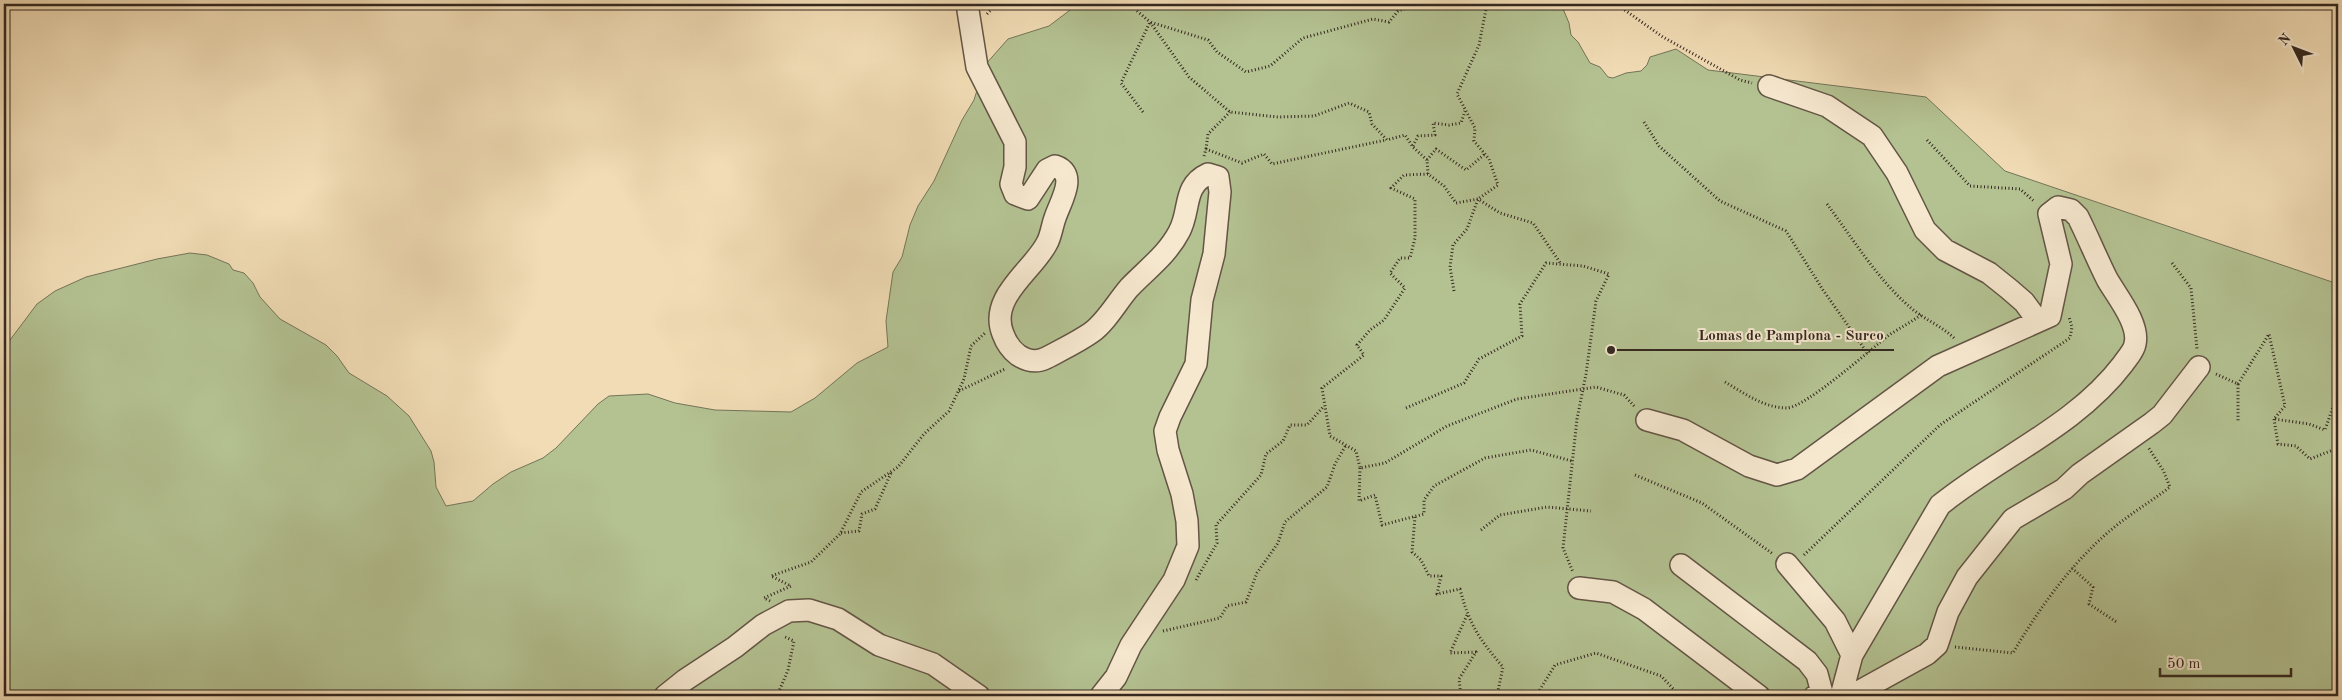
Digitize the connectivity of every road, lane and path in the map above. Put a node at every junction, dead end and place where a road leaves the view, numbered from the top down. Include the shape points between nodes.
1 (968, 4) edge
2 (1129, 4) edge
3 (1418, 4) edge
4 (1486, 4) edge
5 (1616, 4) edge
6 (1150, 22) junction
7 (1769, 86) joint
8 (1465, 111) junction
9 (1143, 112) dead end
10 (1230, 112) junction
11 (1644, 122) dead end
12 (1386, 140) junction
13 (1928, 140) dead end
14 (1413, 147) junction
15 (1206, 149) junction
16 (1485, 154) junction
17 (1427, 160) junction
18 (1428, 174) junction
19 (1199, 178) junction
20 (1478, 199) junction
21 (1827, 204) dead end
22 (2049, 214) junction
23 (2172, 263) dead end
24 (1561, 264) junction
25 (2056, 282) junction
26 (1454, 291) dead end
27 (1921, 315) junction
28 (1000, 320) junction
29 (2038, 320) junction
30 (1967, 352) junction
31 (1868, 354) junction
32 (1026, 360) junction
33 (2199, 367) junction
34 (1725, 382) dead end
35 (2238, 384) junction
36 (1583, 389) junction
37 (958, 391) junction
38 (2338, 404) edge
39 (1325, 405) junction
40 (1406, 408) dead end
41 (2274, 419) junction
42 (1647, 420) joint
43 (2238, 421) dead end
44 (2138, 433) junction
45 (1346, 445) junction
46 (2338, 448) edge
47 (1572, 461) junction
48 (1360, 468) junction
49 (891, 472) junction
50 (1635, 475) dead end
51 (1567, 509) junction
52 (1591, 511) dead end
53 (1415, 517) junction
54 (1481, 530) dead end
55 (840, 534) junction
56 (1787, 564) junction
57 (1681, 565) dead end
58 (2072, 568) junction
59 (1194, 584) dead end
60 (1579, 588) joint
61 (789, 611) junction
62 (1467, 615) junction
63 (2118, 624) dead end
64 (763, 625) junction
65 (1136, 638) junction
66 (1937, 644) junction
67 (1852, 655) junction
68 (1827, 695) edge
69 (665, 696) edge
70 (776, 696) edge
71 (979, 696) edge
72 (1101, 696) edge
73 (1461, 696) edge
74 (1493, 696) edge
75 (1536, 696) edge
76 (1680, 696) edge
77 (1759, 696) edge
78 (1851, 696) edge

1 - 28 street via 977,67 1015,142 1012,184 1015,194 1028,199 1047,170 1055,166 1061,168 1067,177 1067,188 1047,243 1013,286 1000,310
2 - 6 path
3 - 6 path via 1398,11 1389,22 1372,19 1303,38 1270,66 1246,72 1216,52 1208,40
4 - 8 path via 1479,45 1457,94
5 - 7 path via 1663,37 1740,80
6 - 9 path via 1121,83
6 - 10 path via 1189,77
7 - 29 street via 1827,106 1872,136 1897,173 1925,230 1945,250 1989,273 2024,302
8 - 14 path via 1461,124 1434,123 1435,135 1418,136
8 - 16 path via 1475,128 1474,141
10 - 12 path via 1278,117 1314,116 1349,103 1369,112 1372,124
10 - 15 path via 1208,134
11 - 31 path via 1659,146 1720,201 1786,231
12 - 14 path via 1405,135
12 - 15 path via 1272,164 1264,154 1242,163
13 - 22 path via 1970,186 2020,189
14 - 17 path
15 - 19 path
16 - 17 path via 1466,170 1436,150
16 - 20 path via 1498,185
17 - 18 path
18 - 20 path via 1444,186 1456,203
18 - 39 path via 1404,175 1391,188 1415,198 1415,238 1410,258 1400,258 1390,273 1405,288 1384,320 1357,345 1364,355 1322,388
19 - 32 street via 1190,193 1180,231 1094,331 1038,361
19 - 65 street via 1208,174 1218,178 1220,192 1214,254 1202,300 1196,364 1165,431 1182,494 1188,546 1174,580
20 - 24 path via 1500,213 1533,223
20 - 26 path via 1467,229 1453,245 1450,267
21 - 27 path via 1877,272
22 - 25 street via 2061,264
22 - 67 street via 2058,207 2071,210 2078,217 2108,280 2125,306 2136,344 2120,367 2090,398 2012,457 1940,505
23 - 33 path via 2191,288
24 - 36 path via 1583,266 1609,274 1596,301
24 - 40 path via 1546,264 1520,304 1522,336 1478,359 1464,383
25 - 29 street via 2050,316
25 - 56 path via 2072,327 2070,338 1940,425 1799,560
27 - 30 path via 1944,329
27 - 31 path
28 - 32 street via 1007,345
28 - 37 path via 971,346
29 - 30 street
30 - 42 street via 1938,366 1797,469 1777,475 1749,466 1683,430
31 - 34 path via 1790,408 1764,404
32 - 37 path
33 - 35 path
33 - 44 street via 2162,414
35 - 41 path via 2269,334 2285,406
35 - 43 path
36 - 42 path via 1596,387 1624,395
36 - 47 path
36 - 48 path via 1517,399 1446,426 1385,463
37 - 49 path via 949,411
38 - 41 path via 2334,404 2325,430
39 - 45 path via 1330,436
39 - 59 path via 1307,425 1290,425 1282,441 1266,454 1261,475 1216,525 1217,542
41 - 46 path via 2278,444 2296,446 2310,459
44 - 58 path via 2163,470 2170,487 2106,534
44 - 66 street via 2064,489 2013,519 1967,576 1948,612
45 - 48 path via 1356,451
45 - 65 path via 1327,487 1285,522 1278,543 1257,573 1246,602 1227,606 1220,618
47 - 51 path
47 - 53 path via 1531,450 1485,458 1434,486 1424,500 1424,514
48 - 53 path via 1359,501 1374,495 1382,525
49 - 55 path via 861,492
49 - 55 path via 875,509 862,514 859,531
50 - 56 path via 1702,503
51 - 52 path
51 - 54 path via 1547,507 1500,515
51 - 60 path via 1563,548
53 - 62 path via 1412,552 1421,560 1429,576 1441,576 1438,594 1460,589
55 - 61 path via 812,562 771,576 791,586 764,598
56 - 67 street via 1835,621
57 - 68 street via 1807,661
58 - 63 path via 2092,587 2090,604
58 - 66 path via 2013,653
60 - 77 street via 1613,592 1644,609
61 - 64 street
61 - 71 street via 809,610 838,620 879,644 933,664
62 - 73 path via 1450,654 1476,652 1459,679
62 - 74 path via 1480,640 1503,667 1498,691
64 - 69 street
64 - 70 path via 794,641 788,670
65 - 72 street via 1116,677
66 - 78 street via 1927,654
67 - 68 street
75 - 76 path via 1555,665 1596,653 1661,676

